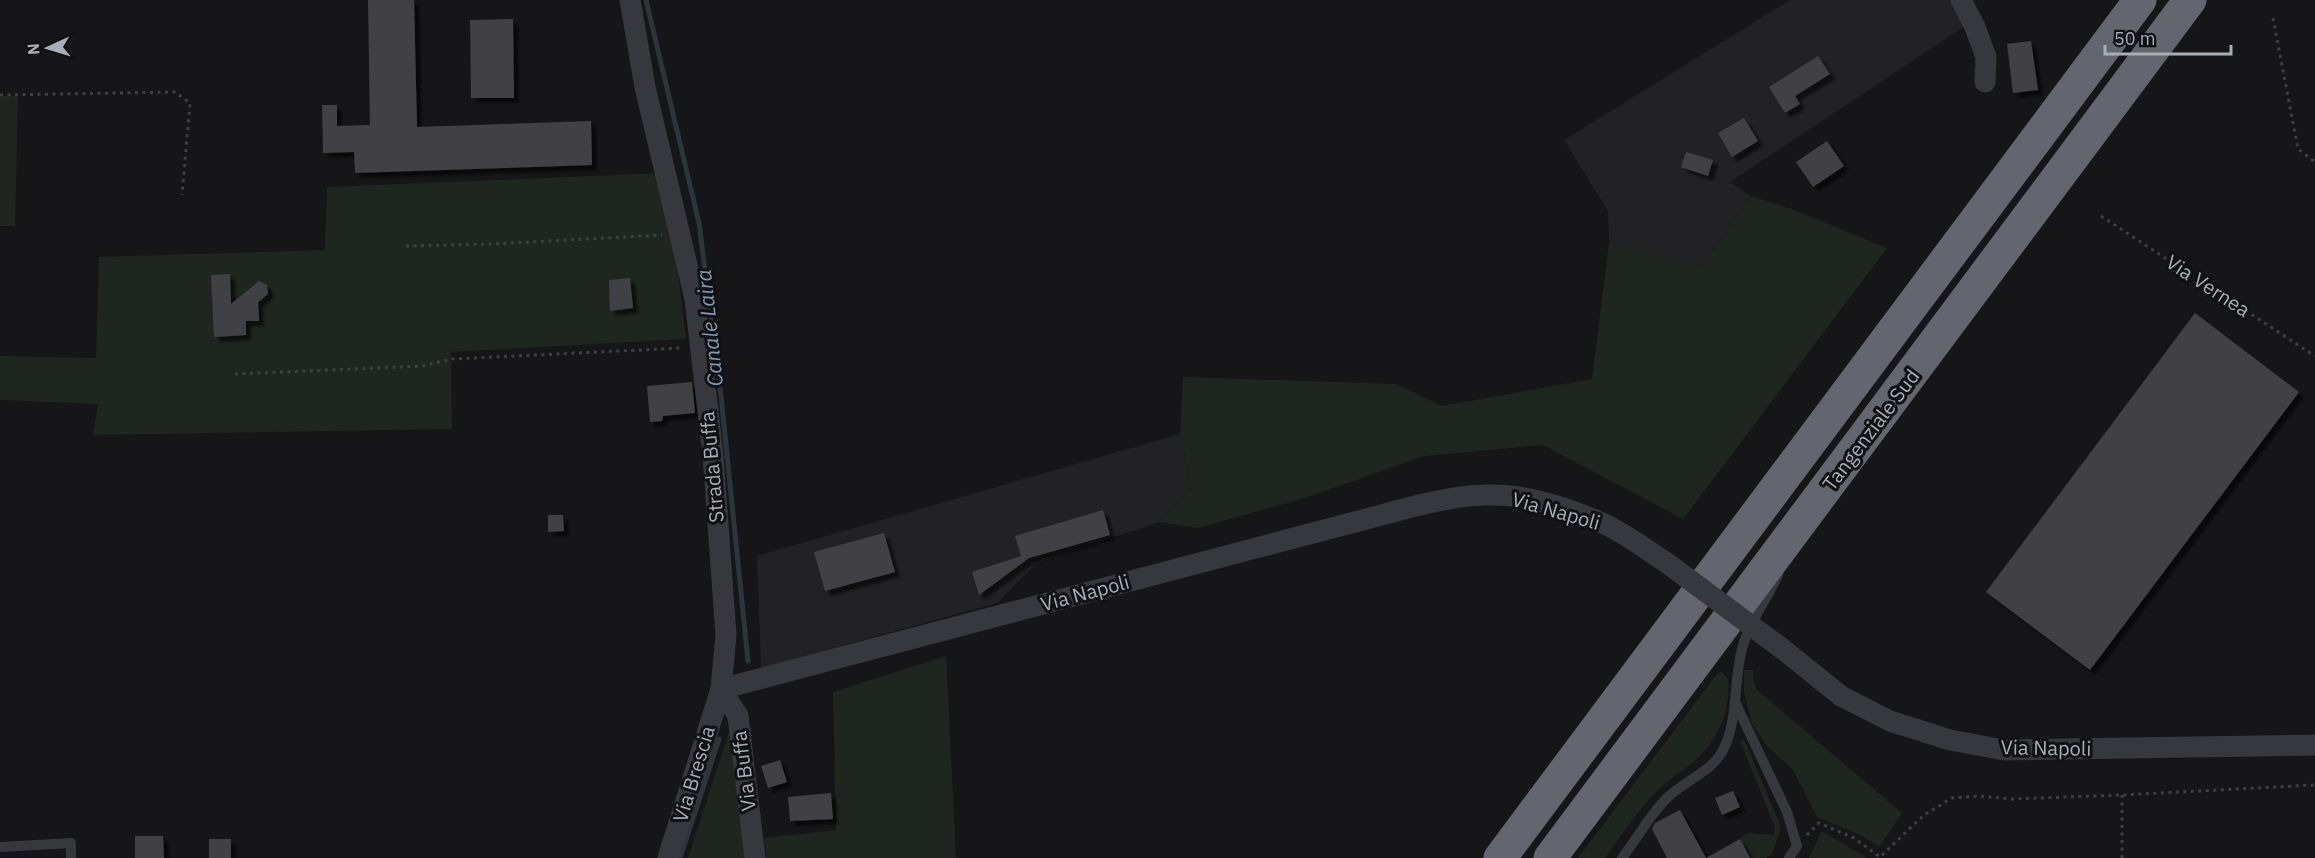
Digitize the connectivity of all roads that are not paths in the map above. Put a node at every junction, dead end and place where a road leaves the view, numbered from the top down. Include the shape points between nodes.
1 (630, 0) edge
2 (1961, 0) edge
3 (2140, 0) edge
4 (2190, 0) edge
5 (1985, 82) dead end
6 (1799, 525) junction
7 (720, 689) junction
8 (1734, 701) junction
9 (2315, 745) edge
10 (1797, 846) junction
11 (0, 848) edge
12 (71, 858) edge
13 (668, 858) edge
14 (755, 858) edge
15 (1500, 858) edge
16 (1550, 858) edge
17 (1622, 858) edge
18 (1789, 858) edge
19 (1798, 858) edge

1 - 7 street, Strada Buffa via 645,87 695,299 726,635
2 - 5 street via 1986,57
3 - 15 highway, Tangenziale Sud
4 - 6 highway, Tangenziale Sud
6 - 8 lane via 1769,596 1744,640
6 - 16 highway, Tangenziale Sud
7 - 9 street, Via Napoli, bridge via 1419,505 1493,495 1526,499 1600,522 1667,563 1841,696 1890,721 1950,740 2004,750
7 - 13 street, Via Brescia
7 - 14 street, Via Buffa via 738,716
8 - 10 lane via 1787,812
8 - 17 lane via 1731,730 1721,753 1665,799
10 - 18 lane
10 - 19 lane
11 - 12 lane via 71,843

